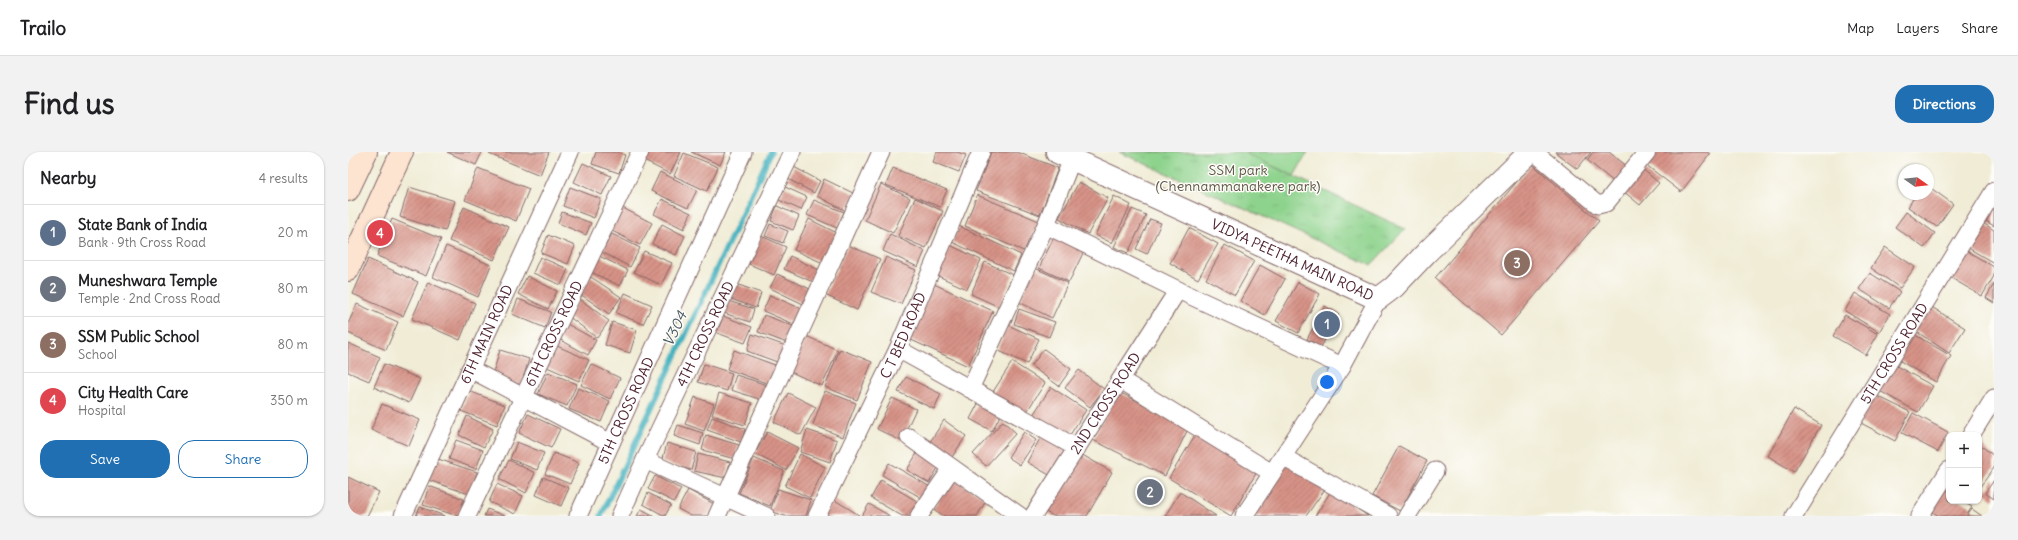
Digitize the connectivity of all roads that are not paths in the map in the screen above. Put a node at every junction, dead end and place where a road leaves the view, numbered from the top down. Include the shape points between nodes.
1 (365, 152) edge
2 (402, 152) edge
3 (570, 152) edge
4 (640, 152) edge
5 (743, 152) edge
6 (792, 152) edge
7 (881, 152) edge
8 (981, 152) edge
9 (1647, 152) edge
10 (1527, 154) edge
11 (1064, 155) edge
12 (348, 190) edge
13 (1994, 191) edge
14 (1046, 225) junction
15 (348, 270) edge
16 (1178, 290) junction
17 (1378, 299) junction
18 (898, 349) junction
19 (1342, 366) junction
20 (470, 369) junction
21 (1121, 380) junction
22 (970, 389) junction
23 (524, 397) junction
24 (1994, 398) edge
25 (1973, 432) edge
26 (909, 437) dead end
27 (611, 442) junction
28 (1077, 448) junction
29 (1283, 457) junction
30 (645, 460) junction
31 (952, 468) junction
32 (1435, 472) dead end
33 (1272, 473) junction
34 (1946, 475) edge
35 (725, 498) junction
36 (403, 516) edge
37 (467, 516) edge
38 (578, 516) edge
39 (620, 516) edge
40 (717, 516) edge
41 (766, 516) edge
42 (817, 516) edge
43 (919, 516) edge
44 (1020, 516) edge
45 (1033, 516) edge
46 (1244, 516) edge
47 (1388, 516) edge
48 (1407, 516) edge
49 (1794, 516) edge
50 (1920, 516) edge

1 - 12 main road
2 - 15 main road
3 - 20 street, 6TH MAIN ROAD
4 - 23 street, 6TH CROSS ROAD
5 - 27 street, 5TH CROSS ROAD
6 - 30 street, 4TH CROSS ROAD
7 - 35 street
8 - 18 street, C T BED ROAD
9 - 10 street via 1606,203 1598,205
10 - 17 street, VIDYA PEETHA MAIN ROAD via 1394,287
11 - 14 street
11 - 17 street, VIDYA PEETHA MAIN ROAD
13 - 49 street, 5TH CROSS ROAD
14 - 16 street
14 - 22 street
16 - 19 street
16 - 21 street, 2ND CROSS ROAD
17 - 19 street
18 - 22 street
18 - 42 street, C T BED ROAD
19 - 29 street
20 - 23 street
20 - 36 street, 6TH MAIN ROAD
21 - 28 street, 2ND CROSS ROAD
21 - 33 street
22 - 28 street
23 - 27 street
23 - 37 street, 6TH CROSS ROAD
24 - 25 street
26 - 31 street
27 - 38 street, 5TH CROSS ROAD
28 - 45 street, 2ND CROSS ROAD
29 - 33 street
29 - 47 street
30 - 35 street
30 - 39 street, 4TH CROSS ROAD
31 - 43 street
31 - 44 street
32 - 48 street
33 - 46 street
34 - 50 street
35 - 40 street
35 - 41 street

